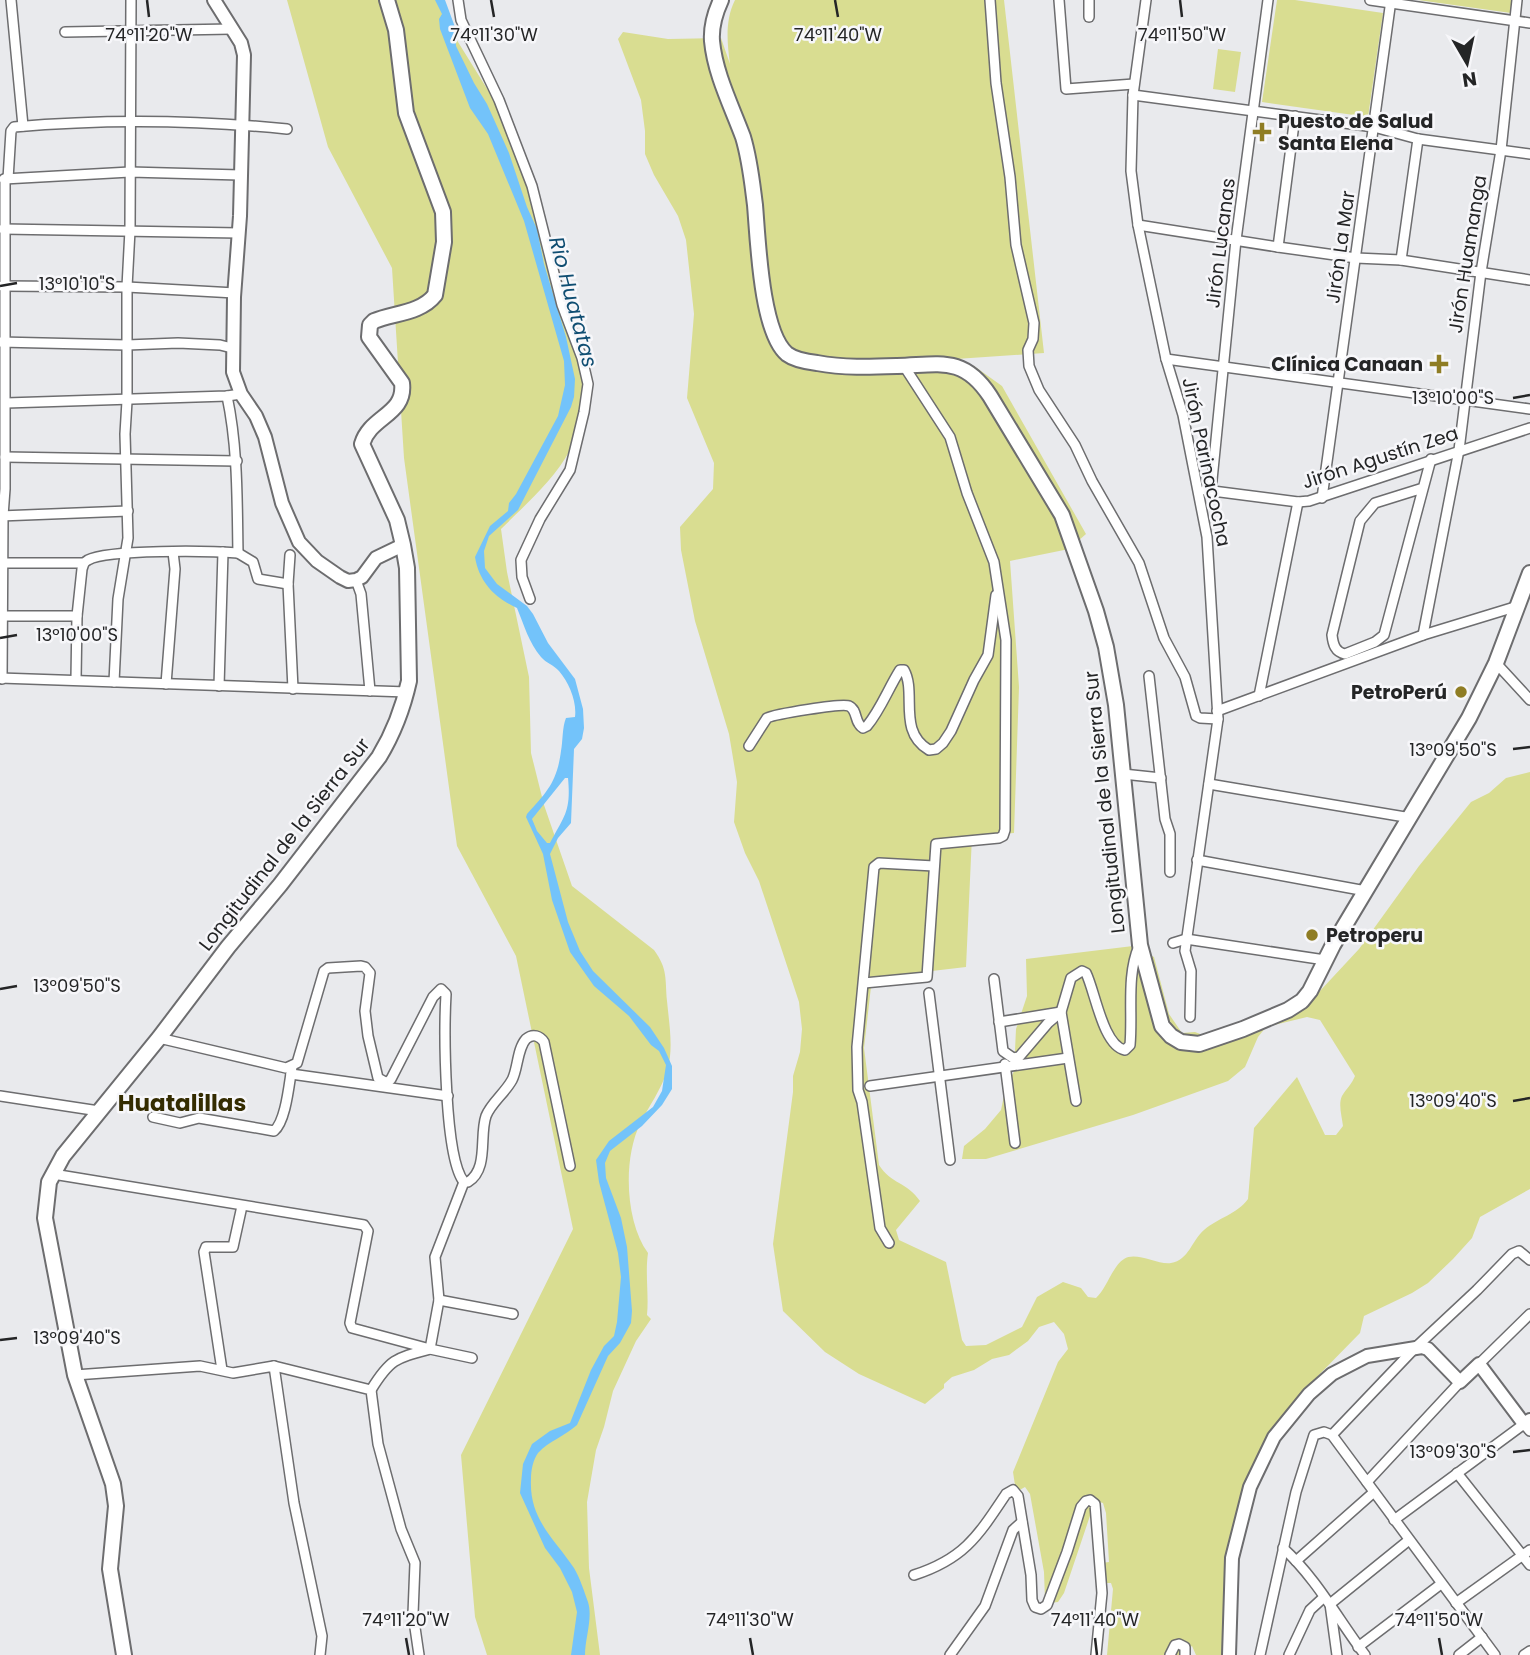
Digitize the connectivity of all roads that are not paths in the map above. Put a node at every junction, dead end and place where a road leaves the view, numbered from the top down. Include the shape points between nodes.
1 (11, 0) edge
2 (131, 0) edge
3 (214, 0) edge
4 (387, 0) edge
5 (458, 0) edge
6 (721, 0) edge
7 (990, 0) edge
8 (1059, 0) edge
9 (1089, 0) edge
10 (1146, 0) edge
11 (1268, 0) edge
12 (1370, 0) edge
13 (1517, 0) edge
14 (1391, 1) edge
15 (1089, 17) dead end
16 (1514, 21) junction
17 (1530, 23) edge
18 (232, 29) junction
19 (131, 31) junction
20 (65, 32) dead end
21 (1133, 90) junction
22 (1254, 110) junction
23 (1295, 116) junction
24 (131, 122) junction
25 (242, 125) junction
26 (23, 126) junction
27 (1374, 127) junction
28 (286, 129) dead end
29 (1418, 139) junction
30 (1501, 150) junction
31 (1530, 154) edge
32 (131, 173) junction
33 (240, 175) junction
34 (4, 179) edge
35 (1138, 225) junction
36 (3, 229) edge
37 (130, 230) junction
38 (239, 233) junction
39 (1236, 240) junction
40 (1278, 247) junction
41 (1356, 258) junction
42 (1401, 260) junction
43 (1481, 272) junction
44 (1530, 279) edge
45 (3, 286) edge
46 (127, 287) junction
47 (235, 293) junction
48 (3, 342) edge
49 (127, 345) junction
50 (232, 348) junction
51 (1166, 359) junction
52 (904, 366) junction
53 (1223, 367) junction
54 (3, 382) edge
55 (1338, 383) junction
56 (234, 395) junction
57 (1464, 399) junction
58 (127, 401) junction
59 (6, 403) junction
60 (1530, 409) edge
61 (1530, 428) edge
62 (2, 433) edge
63 (1459, 450) junction
64 (5, 457) junction
65 (126, 458) junction
66 (237, 460) junction
67 (1431, 460) junction
68 (1423, 488) junction
69 (3, 489) edge
70 (1198, 489) junction
71 (1211, 491) junction
72 (1322, 498) junction
73 (1298, 502) junction
74 (128, 511) junction
75 (1, 516) edge
76 (402, 545) junction
77 (173, 552) junction
78 (223, 552) junction
79 (238, 553) junction
80 (125, 554) junction
81 (289, 555) dead end
82 (1, 563) edge
83 (84, 563) junction
84 (1530, 575) edge
85 (356, 580) junction
86 (997, 583) junction
87 (288, 584) junction
88 (530, 599) dead end
89 (1518, 606) junction
90 (2, 616) edge
91 (77, 616) junction
92 (1423, 635) junction
93 (1496, 663) junction
94 (1149, 676) dead end
95 (1, 678) edge
96 (76, 679) junction
97 (114, 682) junction
98 (166, 684) junction
99 (219, 686) junction
100 (293, 689) junction
101 (370, 691) junction
102 (407, 692) junction
103 (1259, 696) junction
104 (1530, 700) edge
105 (1217, 715) junction
106 (749, 746) dead end
107 (1123, 774) junction
108 (1161, 778) junction
109 (1209, 784) junction
110 (1410, 818) junction
111 (1197, 860) junction
112 (934, 866) junction
113 (1170, 872) dead end
114 (1366, 891) junction
115 (1186, 939) junction
116 (1173, 943) dead end
117 (1140, 945) junction
118 (1325, 960) junction
119 (994, 979) dead end
120 (864, 983) junction
121 (929, 993) dead end
122 (1061, 1012) junction
123 (1190, 1017) dead end
124 (999, 1021) junction
125 (159, 1038) junction
126 (1003, 1051) junction
127 (1068, 1058) junction
128 (1005, 1067) junction
129 (291, 1071) junction
130 (940, 1076) junction
131 (870, 1086) dead end
132 (0, 1096) edge
133 (447, 1096) junction
134 (1076, 1101) dead end
135 (99, 1111) junction
136 (153, 1117) dead end
137 (1015, 1143) dead end
138 (950, 1160) dead end
139 (570, 1166) dead end
140 (53, 1174) junction
141 (464, 1182) junction
142 (242, 1206) junction
143 (889, 1243) dead end
144 (1530, 1259) edge
145 (439, 1300) junction
146 (513, 1314) dead end
147 (1530, 1314) edge
148 (1415, 1348) junction
149 (430, 1349) junction
150 (472, 1358) dead end
151 (1479, 1364) junction
152 (274, 1366) junction
153 (222, 1370) junction
154 (75, 1375) junction
155 (1460, 1382) junction
156 (371, 1390) junction
157 (1528, 1425) edge
158 (1332, 1435) junction
159 (1457, 1473) junction
160 (1367, 1482) junction
161 (1374, 1492) junction
162 (1394, 1520) junction
163 (1022, 1522) junction
164 (1409, 1540) junction
165 (1283, 1548) junction
166 (1526, 1552) edge
167 (1296, 1560) junction
168 (1530, 1565) edge
169 (914, 1575) dead end
170 (1441, 1584) junction
171 (1326, 1601) junction
172 (1456, 1603) junction
173 (1482, 1637) junction
174 (1362, 1651) edge
175 (1530, 1651) edge
176 (124, 1655) edge
177 (320, 1655) edge
178 (419, 1655) edge
179 (950, 1655) edge
180 (1096, 1655) edge
181 (1170, 1655) edge
182 (1185, 1655) edge
183 (1229, 1655) edge
184 (1260, 1655) edge
185 (1289, 1655) edge
186 (1337, 1655) edge
187 (1459, 1655) edge
188 (1495, 1655) edge
189 (1524, 1655) edge

1 - 26 street
2 - 19 street
3 - 18 main road
4 - 76 main road, Longitudinal de la Sierra Sur via 396,30 406,113 443,212 444,242 431,300 374,321 368,331 402,383 400,402 365,433 362,444 397,520
5 - 88 street via 461,20 532,186 562,305 588,384 570,470 540,519 522,561
6 - 52 main road, Longitudinal de la Sierra Sur via 712,40 747,152 767,311 779,344 788,355 806,361 852,368
7 - 105 street via 1016,245 1034,323 1029,366 1139,563 1196,716
8 - 21 street via 1066,89
9 - 15 street
10 - 21 street, Jirón Parinacocha
11 - 22 street, Jirón Lucanas
12 - 14 street
13 - 16 street, Jirón Huamanga
14 - 16 street
14 - 27 street, Jirón La Mar
16 - 17 street
16 - 30 street, Jirón Huamanga
18 - 19 street
18 - 25 main road via 244,55
19 - 20 street
19 - 24 street
21 - 22 street
21 - 35 street, Jirón Parinacocha via 1131,171
22 - 23 street
22 - 39 street, Jirón Lucanas
23 - 27 street
23 - 40 street
24 - 25 street
24 - 26 street
24 - 32 street
25 - 28 street
25 - 33 main road
26 - 34 street via 11,131
27 - 29 street
27 - 41 street, Jirón La Mar
29 - 30 street
29 - 42 street
30 - 31 street
30 - 43 street, Jirón Huamanga
32 - 33 street
32 - 34 street
32 - 37 street
33 - 38 main road
34 - 36 street
35 - 39 street
35 - 51 street, Jirón Parinacocha
36 - 37 street
36 - 45 street
37 - 38 street
37 - 46 street
38 - 47 main road
39 - 40 street
39 - 53 street, Jirón Lucanas
40 - 41 street
41 - 42 street
41 - 55 street, Jirón La Mar
42 - 43 street
43 - 44 street
43 - 57 street, Jirón Huamanga
45 - 46 street
45 - 48 street
46 - 47 street
46 - 49 street
47 - 50 main road
48 - 49 street
48 - 54 street
49 - 50 street
49 - 58 street
50 - 56 main road
51 - 53 street
51 - 70 street, Jirón Parinacocha
52 - 86 street via 950,437 994,562
52 - 107 main road, Longitudinal de la Sierra Sur via 949,365 977,379 1056,503 1081,563 1106,647
53 - 55 street
53 - 71 street, Jirón Lucanas
54 - 59 street
55 - 57 street
55 - 72 street, Jirón La Mar
56 - 58 street
56 - 66 street
56 - 85 main road via 256,416 299,542 340,577
57 - 60 street
57 - 63 street, Jirón Huamanga
58 - 59 street
58 - 65 street
59 - 62 street
61 - 63 street, Jirón Agustín Zea
62 - 64 street
63 - 67 street, Jirón Agustín Zea
63 - 92 street, Jirón Huamanga
64 - 65 street
64 - 69 street
65 - 66 street
65 - 74 street
66 - 79 street
67 - 68 street
67 - 72 street, Jirón Agustín Zea
68 - 68 street via 1384,635 1341,653 1333,645 1332,635 1360,520 1375,503
69 - 75 street
70 - 71 street, Jirón Agustín Zea
70 - 105 street, Jirón Parinacocha via 1207,537
71 - 73 street, Jirón Agustín Zea
72 - 73 street, Jirón Agustín Zea
73 - 103 street
74 - 75 street
74 - 80 street
75 - 82 street
76 - 85 main road via 376,558
76 - 102 main road, Longitudinal de la Sierra Sur via 407,568
77 - 78 street
77 - 80 street
77 - 98 street
78 - 79 street
78 - 99 street
79 - 87 street via 253,562 258,579
80 - 83 street
80 - 97 street
81 - 87 street
82 - 83 street
82 - 90 street
83 - 91 street
84 - 89 main road, Longitudinal de la Sierra Sur
85 - 101 street
86 - 106 street via 988,655 951,731 936,749 929,750 917,738 904,670 863,728 848,705 825,706 767,718
86 - 112 street via 1006,640 1003,836 939,842
87 - 100 street
89 - 92 street
89 - 93 main road, Longitudinal de la Sierra Sur
90 - 91 street
90 - 95 street
91 - 96 street
92 - 103 street
93 - 104 street
93 - 110 main road, Longitudinal de la Sierra Sur
94 - 108 street
95 - 96 street
96 - 97 street
97 - 98 street
98 - 99 street
99 - 100 street
100 - 101 street
101 - 102 street
102 - 125 main road, Longitudinal de la Sierra Sur via 379,757
103 - 105 street
105 - 109 street, Jirón Parinacocha
107 - 108 street
107 - 117 main road, Longitudinal de la Sierra Sur
108 - 113 street via 1170,834
109 - 110 street
109 - 111 street, Jirón Parinacocha
110 - 114 main road, Longitudinal de la Sierra Sur
111 - 114 street
111 - 115 street, Jirón Parinacocha
112 - 120 street via 927,977
112 - 120 street via 879,863 874,867
114 - 118 main road, Longitudinal de la Sierra Sur
115 - 116 street
115 - 118 street
115 - 123 street, Jirón Parinacocha
117 - 118 main road, Longitudinal de la Sierra Sur via 1162,1026 1181,1042 1199,1044 1302,1001
117 - 122 street via 1135,957 1128,1048 1118,1049 1112,1041 1086,973 1071,978
119 - 124 street
120 - 143 street via 858,1090 880,1228
121 - 130 street
122 - 124 street
122 - 126 street via 1019,1057
122 - 127 street
124 - 126 street
125 - 129 street
125 - 135 main road, Longitudinal de la Sierra Sur
126 - 128 street
127 - 128 street
127 - 134 street
128 - 130 street
128 - 137 street
129 - 133 street
129 - 133 street via 324,971 361,966 370,973 365,1011 368,1036 379,1078 387,1083 433,997 441,989 445,992
129 - 136 street via 282,1116 274,1131 200,1118 180,1123
130 - 131 street
130 - 138 street
132 - 135 street
133 - 141 street via 456,1165
135 - 140 main road, Longitudinal de la Sierra Sur
139 - 141 street via 544,1042 535,1035 524,1042 513,1078 486,1117 480,1164 472,1180
140 - 142 street
140 - 154 main road, Longitudinal de la Sierra Sur via 45,1218
141 - 145 street via 435,1257
142 - 149 street via 367,1228 352,1328
142 - 153 street via 233,1247 206,1248 204,1252
144 - 148 street via 1519,1251 1512,1254
145 - 146 street
145 - 149 street
147 - 151 street
148 - 155 main road via 1428,1349
148 - 158 street
148 - 183 main road via 1367,1356 1332,1374 1274,1437 1250,1487 1232,1558
149 - 150 street
149 - 156 street via 399,1357 386,1366
151 - 155 main road
151 - 157 main road
152 - 153 street via 233,1373
152 - 156 street
152 - 177 street via 294,1503 322,1636
153 - 154 street via 200,1366
154 - 176 main road, Longitudinal de la Sierra Sur via 113,1484 116,1506 110,1569
155 - 160 street
156 - 178 street via 378,1444 415,1563 413,1614
157 - 159 street
158 - 160 street
158 - 165 street via 1314,1435
159 - 162 street
159 - 166 street
160 - 161 street
161 - 162 street
161 - 167 street
162 - 164 street
163 - 169 street via 1018,1496 1010,1491 978,1535 953,1559
163 - 179 street via 1013,1530 985,1606
163 - 180 street via 1032,1600 1041,1609 1081,1507 1090,1500 1095,1504 1102,1593
164 - 170 street
164 - 171 street
165 - 167 street
165 - 184 street
166 - 168 street
166 - 172 street
167 - 171 street
170 - 172 street
170 - 174 street
171 - 174 street
171 - 185 street via 1310,1610
171 - 186 street
172 - 173 street
173 - 187 street
173 - 188 street
175 - 189 street
181 - 182 street via 1180,1644

